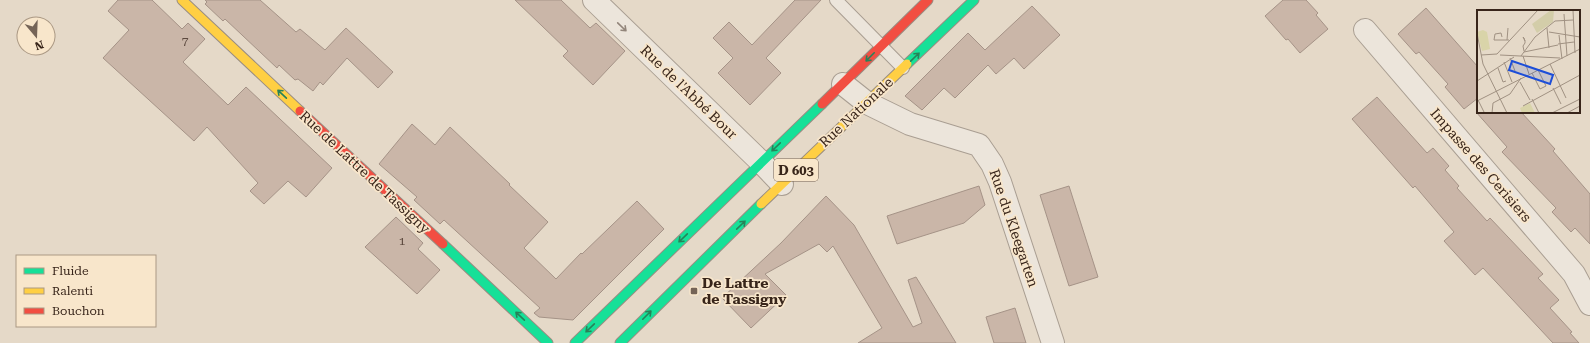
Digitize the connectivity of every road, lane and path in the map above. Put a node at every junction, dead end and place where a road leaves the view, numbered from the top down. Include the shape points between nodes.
1 (182, 0) edge
2 (594, 0) edge
3 (836, 0) edge
4 (928, 0) edge
5 (974, 0) edge
6 (1366, 30) dead end
7 (881, 46) junction
8 (903, 68) junction
9 (843, 84) junction
10 (867, 103) junction
11 (761, 162) junction
12 (782, 184) junction
13 (1590, 304) edge
14 (548, 343) edge
15 (575, 343) edge
16 (620, 343) edge
17 (1053, 343) edge

14 -> 1 main road, Rue de Lattre de Tassigny
2 -> 11 street, Rue de l'Abbé Bour
3 - 7 lane
4 - 7 main road, D 603
8 -> 5 main road, Rue Nationale / D 603
6 - 13 street, Impasse des Cerisiers via 1566,263
7 - 8 lane
7 -> 9 main road, D 603
8 - 10 main road, Rue Nationale / D 603
9 - 10 street, Rue du Kleegarten
9 -> 11 main road, D 603
10 - 12 main road, Rue Nationale / D 603
10 - 17 street, Rue du Kleegarten via 910,124 979,144 1000,182
11 - 12 street, Rue de l'Abbé Bour
11 -> 15 main road, D 603
16 -> 12 main road, Rue Nationale / D 603

